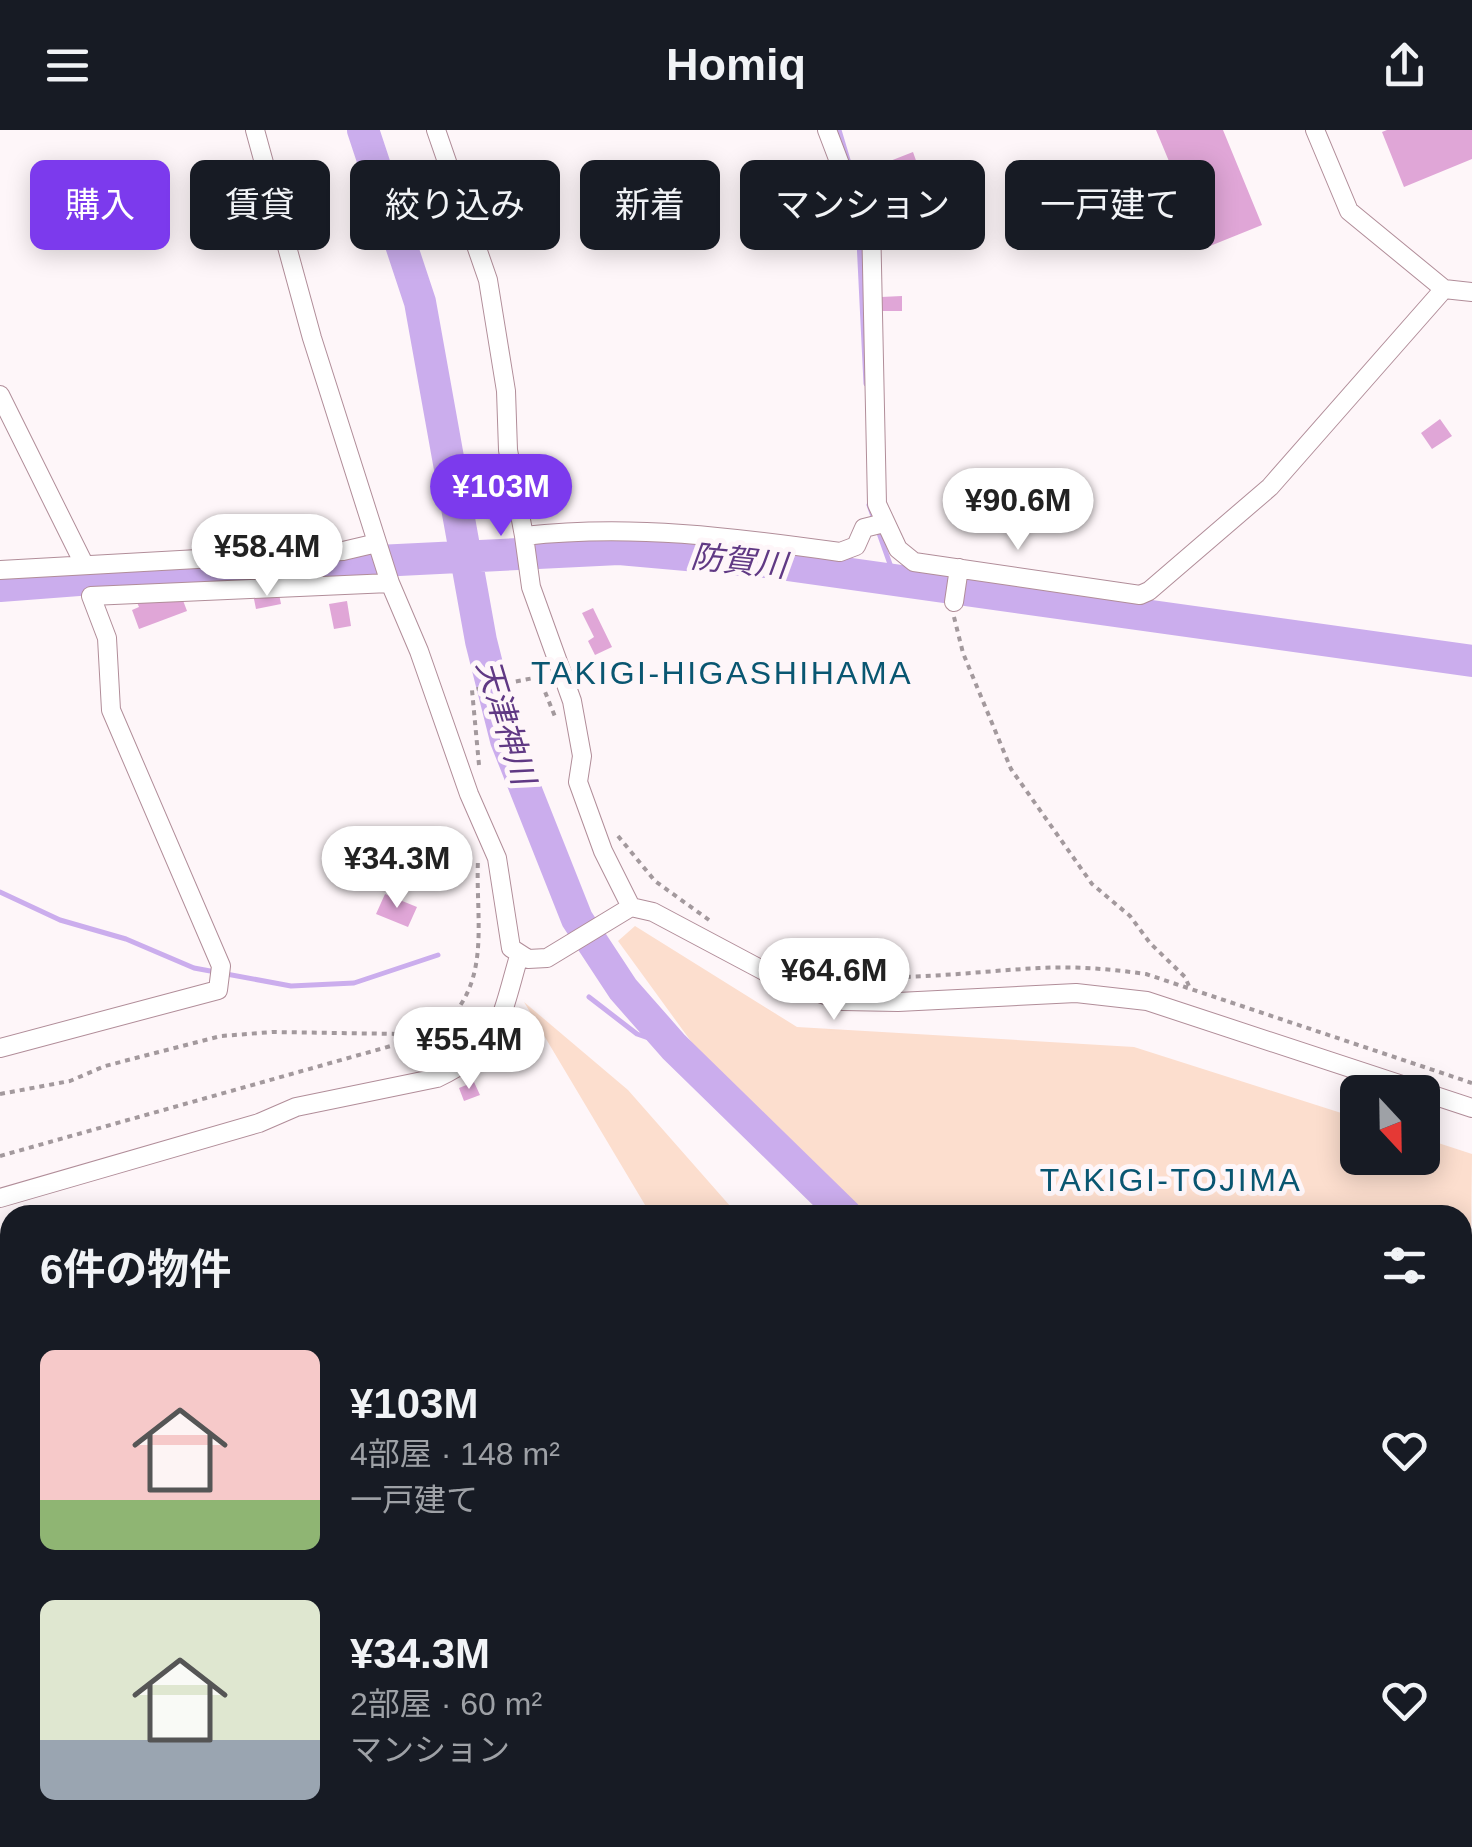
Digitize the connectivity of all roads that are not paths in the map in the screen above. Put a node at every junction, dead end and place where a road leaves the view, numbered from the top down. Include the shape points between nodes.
1 (254, 130) edge
2 (436, 130) edge
3 (828, 130) edge
4 (1315, 130) edge
5 (1444, 289) junction
6 (1472, 292) edge
7 (0, 395) edge
8 (884, 523) junction
9 (524, 536) junction
10 (377, 544) junction
11 (84, 564) junction
12 (0, 570) edge
13 (958, 572) junction
14 (390, 583) junction
15 (954, 602) road end
16 (630, 907) junction
17 (519, 956) junction
18 (0, 1048) edge
19 (1472, 1108) edge
20 (0, 1198) edge

1 - 10 street
2 - 9 street via 488,280
3 - 8 street via 850,193 863,192 871,219 877,504
4 - 5 street via 1349,211
5 - 6 street
5 - 13 street via 1270,487 1149,591
7 - 11 street
8 - 9 street via 864,528 856,546 840,552 705,533 587,529
8 - 13 street via 914,562
9 - 16 street via 531,587 572,701 582,756 578,782
10 - 11 street
10 - 14 street
11 - 12 street
13 - 15 street
14 - 17 street via 498,858 506,934
14 - 18 street via 91,596 107,638 111,710 221,966 218,990
16 - 17 street via 538,961
16 - 19 street via 653,912 800,988 843,1001 1076,993 1147,1001
17 - 20 street via 493,1033 472,1060 448,1073 296,1107

